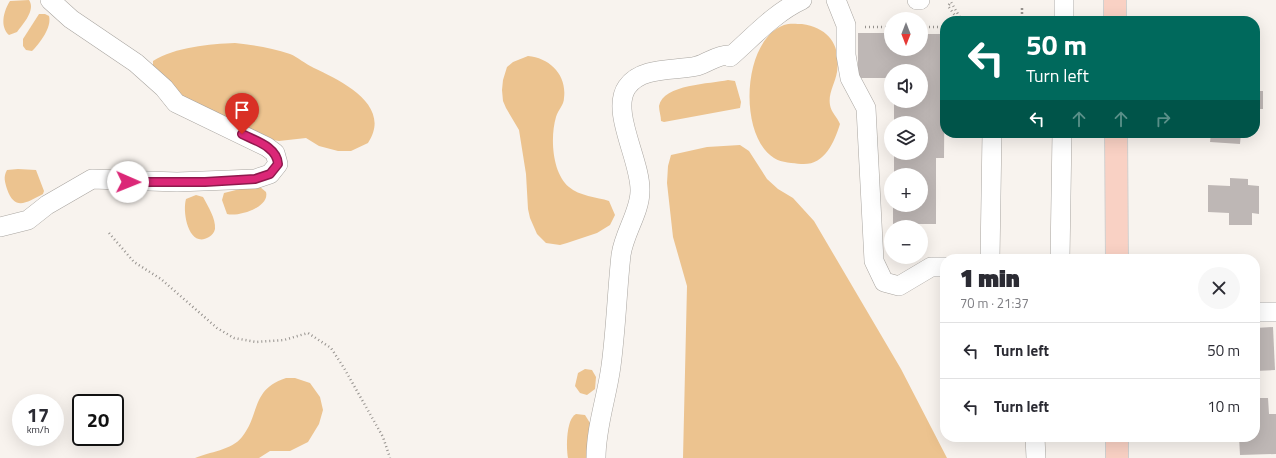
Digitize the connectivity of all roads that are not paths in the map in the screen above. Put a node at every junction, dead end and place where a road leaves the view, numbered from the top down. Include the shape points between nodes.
1 (50, 0) edge
2 (802, 0) edge
3 (836, 0) edge
4 (917, 0) edge
5 (920, 0) edge
6 (1064, 0) edge
7 (1115, 0) edge
8 (1064, 16) edge
9 (1115, 16) edge
10 (992, 138) edge
11 (1062, 138) edge
12 (1116, 138) edge
13 (0, 227) edge
14 (990, 254) edge
15 (1060, 254) edge
16 (1117, 254) edge
17 (940, 267) edge
18 (1260, 312) edge
19 (1276, 312) edge
20 (1035, 442) edge
21 (1117, 442) edge
22 (596, 458) edge
23 (1036, 458) edge
24 (1117, 458) edge

1 - 13 lane via 71,18 136,63 164,88 176,103 267,147 275,153 278,164 270,174 255,179 177,182 92,180 47,205 28,220
2 - 22 lane via 769,22 730,57 722,55 696,66 648,73 632,80 624,92 621,114 640,178 640,198 621,255 612,362 600,413
3 - 17 lane via 846,25 846,55 850,78 866,108 874,261 884,282 898,286 931,267
4 - 5 lane
6 - 8 lane
7 - 9 main road
10 - 14 lane
11 - 15 lane
12 - 16 main road
18 - 19 lane
20 - 23 lane
21 - 24 main road

